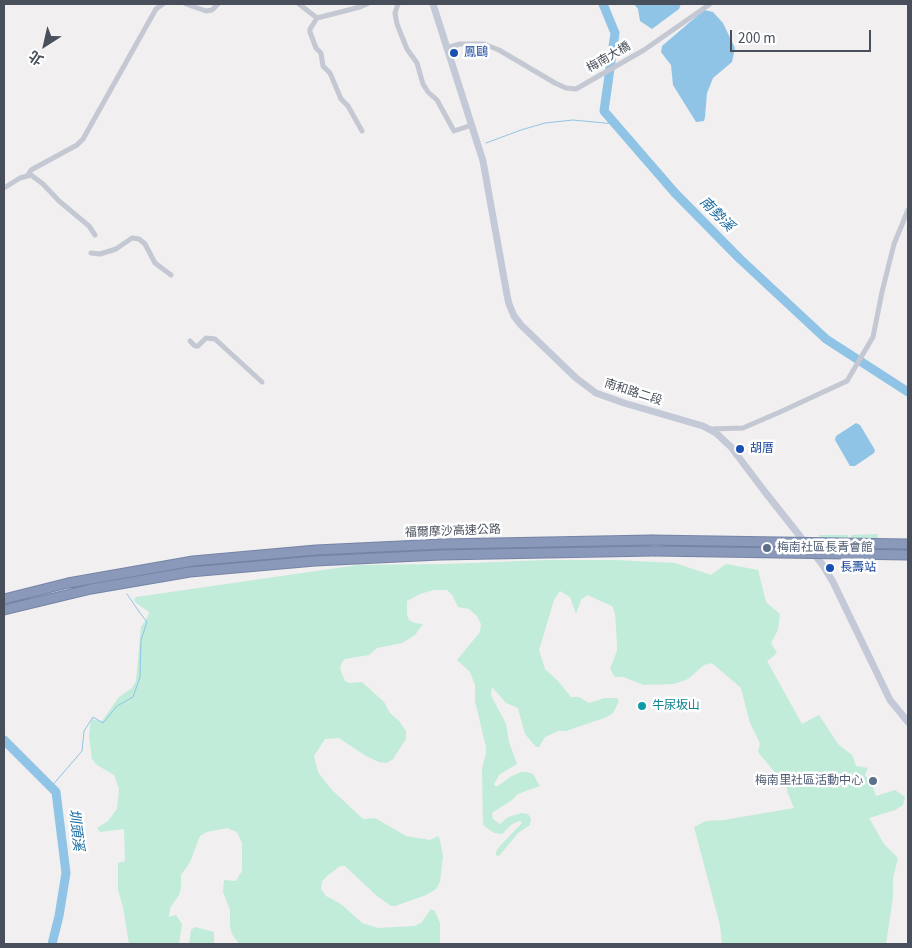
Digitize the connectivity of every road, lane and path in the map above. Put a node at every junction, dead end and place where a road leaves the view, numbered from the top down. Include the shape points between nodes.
1 (163, 4) edge
2 (186, 4) edge
3 (218, 4) edge
4 (299, 4) edge
5 (367, 4) edge
6 (398, 4) edge
7 (433, 4) edge
8 (710, 4) edge
9 (317, 18) junction
10 (446, 48) junction
11 (472, 125) junction
12 (362, 130) dead end
13 (28, 175) junction
14 (4, 188) edge
15 (908, 210) edge
16 (95, 235) dead end
17 (91, 253) dead end
18 (170, 275) dead end
19 (190, 342) dead end
20 (262, 382) dead end
21 (710, 429) junction
22 (908, 544) edge
23 (908, 556) edge
24 (4, 599) edge
25 (4, 610) edge
26 (908, 722) edge

1 - 13 street via 156,9 83,139 31,170
2 - 3 street via 206,11
4 - 9 street
5 - 9 street
6 - 11 street via 395,13 397,24 428,92 437,100 454,131
7 - 10 main road, 南和路二段
8 - 10 street, 梅南大橋 via 644,50 576,88 555,83 484,44 460,44
9 - 12 street via 310,32 321,52 323,66 330,74 340,99
10 - 11 main road, 南和路二段
11 - 21 main road, 南和路二段 via 483,161 507,295 514,316 521,325 576,378 596,392
13 - 14 street
13 - 16 street via 43,184
15 - 21 street via 894,244 873,337 847,381 743,428
17 - 18 street via 100,254 116,249 132,238 139,239 155,263
19 - 20 street via 198,346 206,338 214,339
21 - 26 main road, 南和路二段 via 731,447 822,564 890,700
22 - 24 highway, 福爾摩沙高速公路, bridge via 651,540 316,550 193,561 68,583
23 - 25 highway, 福爾摩沙高速公路, bridge via 654,551 315,561 190,572 91,589

